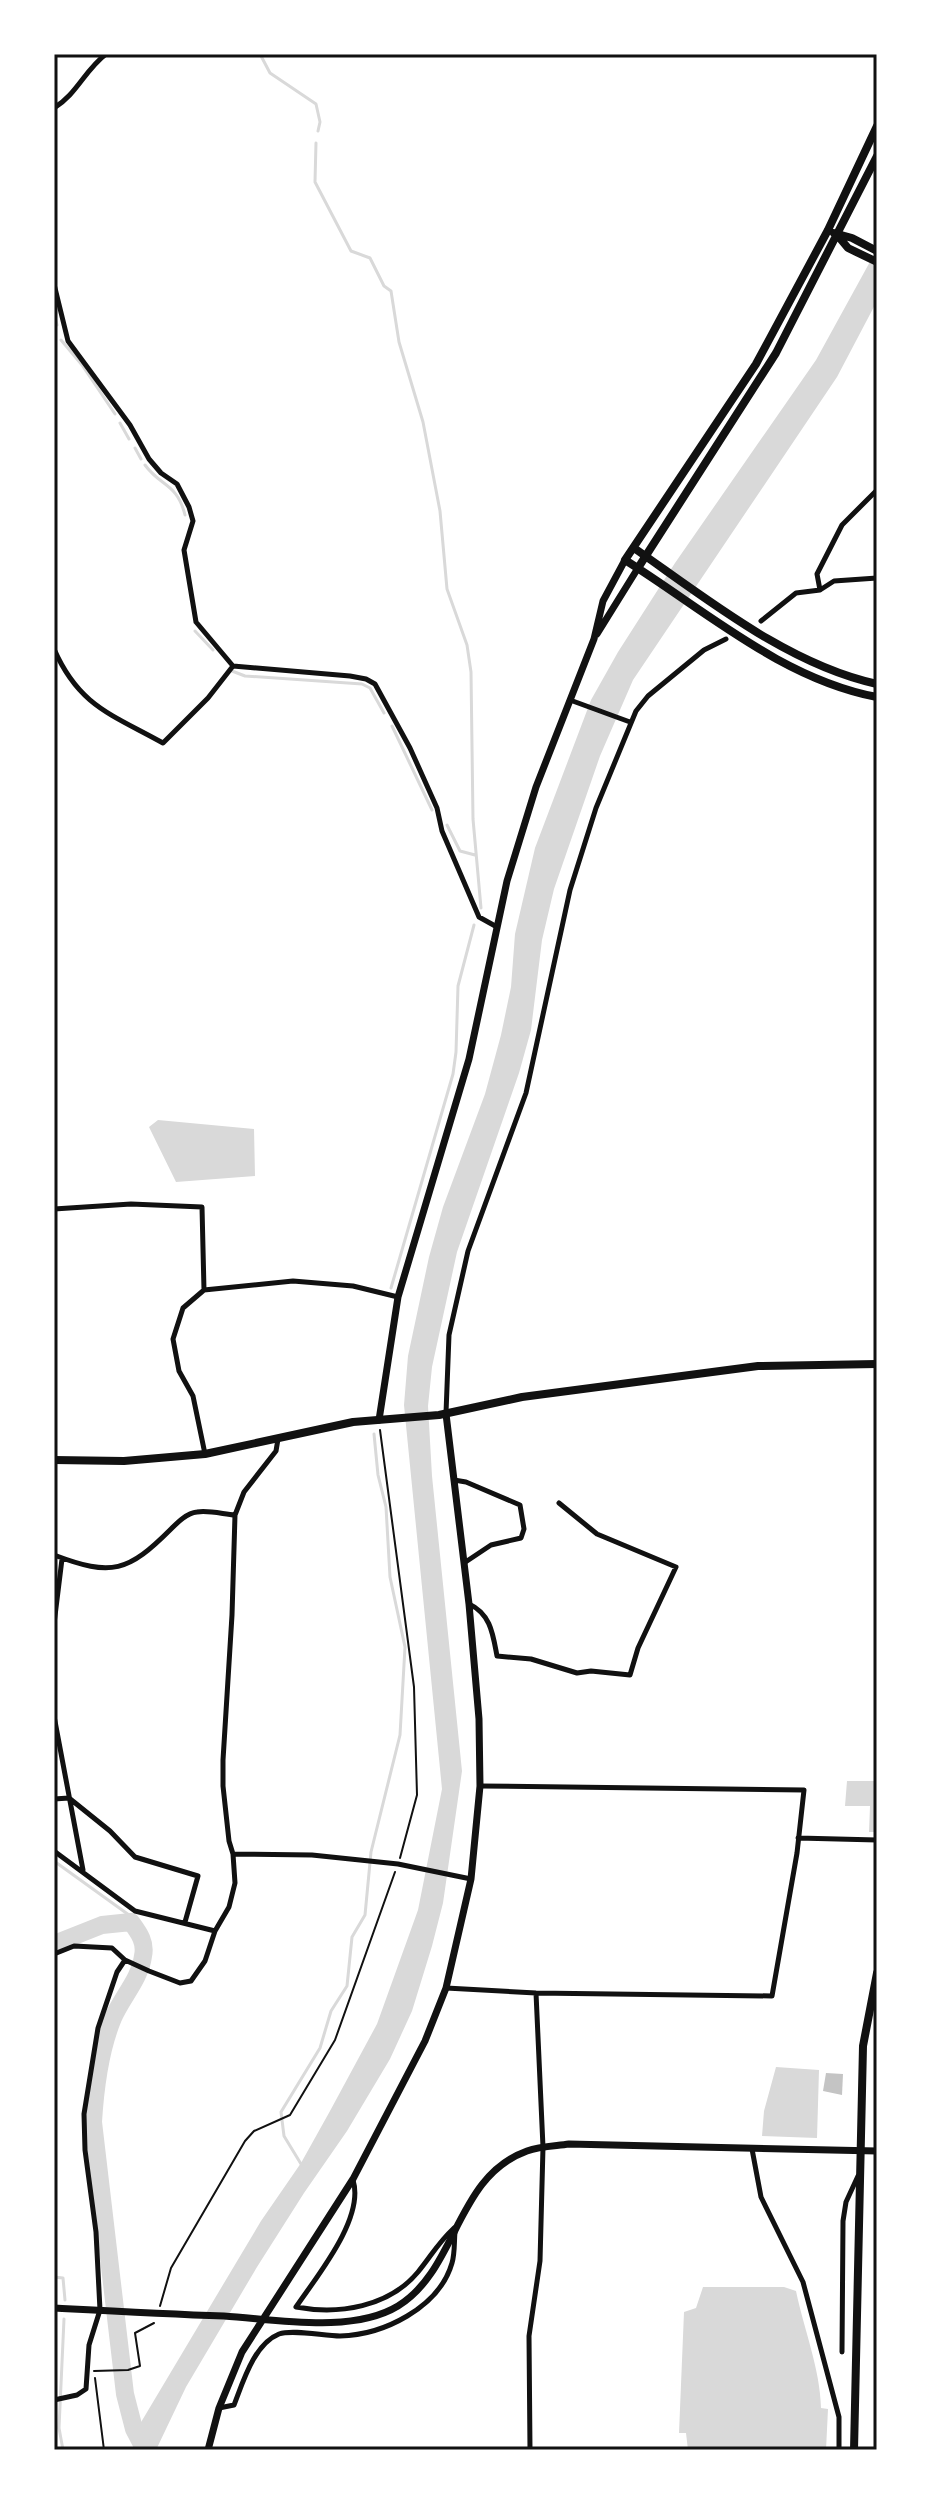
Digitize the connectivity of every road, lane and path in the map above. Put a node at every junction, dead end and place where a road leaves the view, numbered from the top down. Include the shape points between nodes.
1 (106, 54) edge
2 (54, 108) edge
3 (877, 126) edge
4 (877, 156) edge
5 (828, 230) junction
6 (838, 236) junction
7 (877, 251) edge
8 (877, 262) edge
9 (54, 284) edge
10 (877, 490) edge
11 (634, 548) junction
12 (646, 556) junction
13 (625, 560) junction
14 (638, 568) junction
15 (877, 578) edge
16 (820, 590) junction
17 (761, 621) dead end
18 (594, 639) junction
19 (726, 639) dead end
20 (54, 649) edge
21 (233, 666) junction
22 (877, 684) edge
23 (877, 697) edge
24 (570, 700) junction
25 (630, 722) junction
26 (497, 927) junction
27 (54, 1209) edge
28 (204, 1290) junction
29 (398, 1297) junction
30 (877, 1364) edge
31 (443, 1414) junction
32 (379, 1420) junction
33 (278, 1438) junction
34 (205, 1454) junction
35 (54, 1460) edge
36 (454, 1480) junction
37 (559, 1503) dead end
38 (235, 1515) junction
39 (54, 1555) edge
40 (62, 1559) junction
41 (464, 1563) junction
42 (469, 1604) junction
43 (54, 1624) edge
44 (54, 1716) edge
45 (57, 1748) edge
46 (480, 1786) junction
47 (69, 1798) junction
48 (54, 1799) edge
49 (798, 1838) junction
50 (877, 1840) edge
51 (54, 1851) edge
52 (233, 1854) junction
53 (398, 1864) junction
54 (83, 1871) junction
55 (471, 1879) junction
56 (185, 1922) junction
57 (215, 1931) junction
58 (54, 1954) edge
59 (125, 1960) junction
60 (877, 1973) edge
61 (446, 1988) junction
62 (536, 1993) junction
63 (543, 2147) junction
64 (752, 2149) junction
65 (860, 2150) junction
66 (877, 2151) edge
67 (859, 2174) junction
68 (353, 2179) junction
69 (456, 2227) junction
70 (160, 2306) dead end
71 (54, 2308) edge
72 (100, 2310) junction
73 (264, 2318) junction
74 (157, 2319) dead end
75 (842, 2352) dead end
76 (55, 2400) edge
77 (219, 2408) junction
78 (104, 2450) edge
79 (208, 2450) edge
80 (530, 2450) edge
81 (839, 2450) edge
82 (854, 2450) edge

1 - 2 street
3 - 5 main road
4 - 6 main road
5 - 6 main road
5 - 11 main road via 756,364
6 - 7 main road
6 - 8 main road via 848,248
6 - 12 main road via 759,382
9 - 21 street via 68,341 149,459 177,484 189,507 193,521 184,550 196,622
10 - 16 street via 842,525 817,574
11 - 12 main road
11 - 13 main road
12 - 14 main road
12 - 22 main road via 811,663
13 - 14 main road
13 - 18 street via 603,601
14 - 18 street
14 - 23 main road via 768,654 842,688
15 - 16 street via 834,581
16 - 17 street via 796,593
18 - 24 street
19 - 25 street via 704,650 648,696
20 - 21 street via 72,684 92,704 163,743
21 - 26 street via 358,677 375,684 437,808 479,917
24 - 25 street
24 - 26 street via 536,787
25 - 31 street via 570,890 526,1093 468,1251 449,1335
26 - 29 street via 469,1059
27 - 28 street via 202,1207
28 - 29 street via 293,1281 353,1286
28 - 34 street via 183,1308 173,1339
29 - 32 street
30 - 31 main road via 758,1366 522,1397
31 - 32 main road
31 - 36 street
32 - 33 main road
32 - 53 path via 414,1687 417,1795
33 - 34 main road
33 - 38 street via 276,1451 244,1492
34 - 35 main road
36 - 41 street
36 - 41 street via 520,1505 524,1529 521,1538 491,1545
37 - 42 street via 597,1534 676,1567 630,1675 577,1673 531,1659 497,1656 490,1622
38 - 40 street via 196,1512 120,1568
38 - 52 street via 223,1760
39 - 40 street
40 - 43 street
41 - 42 street
42 - 46 street
44 - 45 street
45 - 47 street
46 - 49 street via 804,1790
46 - 55 street
47 - 48 street
47 - 54 street
47 - 56 street via 135,1857 198,1876
49 - 50 street
49 - 62 street via 772,1996
51 - 54 street
52 - 53 street
52 - 57 street via 235,1883
53 - 55 street
53 - 70 path via 335,2040 290,2115 254,2131 245,2141 171,2268
54 - 56 street via 135,1911
55 - 61 street
56 - 57 street
57 - 59 street via 191,1981 180,1983
58 - 59 street via 91,1945 112,1948
59 - 72 street via 98,2028 84,2114
60 - 65 main road via 863,2046
61 - 62 street
61 - 68 street via 425,2041
62 - 63 street
63 - 64 street
63 - 69 street via 497,2168
63 - 80 street via 540,2261 529,2336
64 - 65 street
64 - 81 street via 761,2197 803,2282 839,2417
65 - 66 street
65 - 67 main road
67 - 75 street via 843,2221
67 - 82 main road
68 - 69 street via 356,2190 341,2239 296,2307 345,2310 385,2297 417,2273 434,2246
68 - 73 street
69 - 73 street via 423,2285 388,2311 342,2321
69 - 77 street via 446,2277 422,2305 393,2325 357,2335 281,2333 266,2342 234,2405
71 - 72 street
72 - 73 street
72 - 76 street via 89,2345 86,2389
73 - 77 street via 242,2352
74 - 78 path via 135,2333 140,2366 94,2371
77 - 79 street

